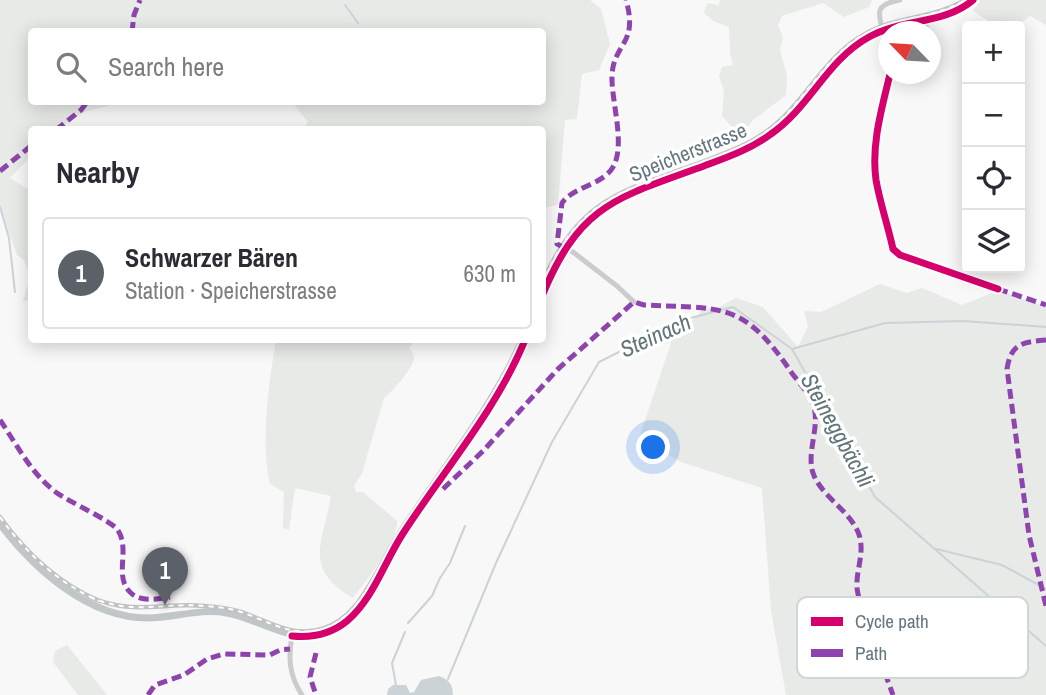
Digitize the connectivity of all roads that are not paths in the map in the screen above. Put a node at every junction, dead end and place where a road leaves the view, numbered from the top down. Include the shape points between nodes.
1 (900, 0) edge
2 (973, 0) edge
3 (926, 20) joint
4 (880, 21) edge
5 (922, 21) edge
6 (878, 33) edge
7 (888, 84) edge
8 (565, 248) junction
9 (546, 288) edge
10 (998, 289) dead end
11 (634, 302) dead end
12 (523, 343) edge
13 (0, 524) edge
14 (292, 636) junction
15 (302, 695) edge

1 - 4 street via 880,9
2 - 3 main road, Speicherstrasse via 956,12
3 - 5 main road, Speicherstrasse
6 - 8 main road, Speicherstrasse via 845,53 798,109 768,136 737,153 617,200 585,222
7 - 10 street via 875,161 893,249
8 - 9 main road, Speicherstrasse
8 - 11 street
12 - 14 main road via 501,387 362,604 349,620 331,631
13 - 14 main road via 54,580 107,610 145,618 222,612
14 - 15 street via 290,665

